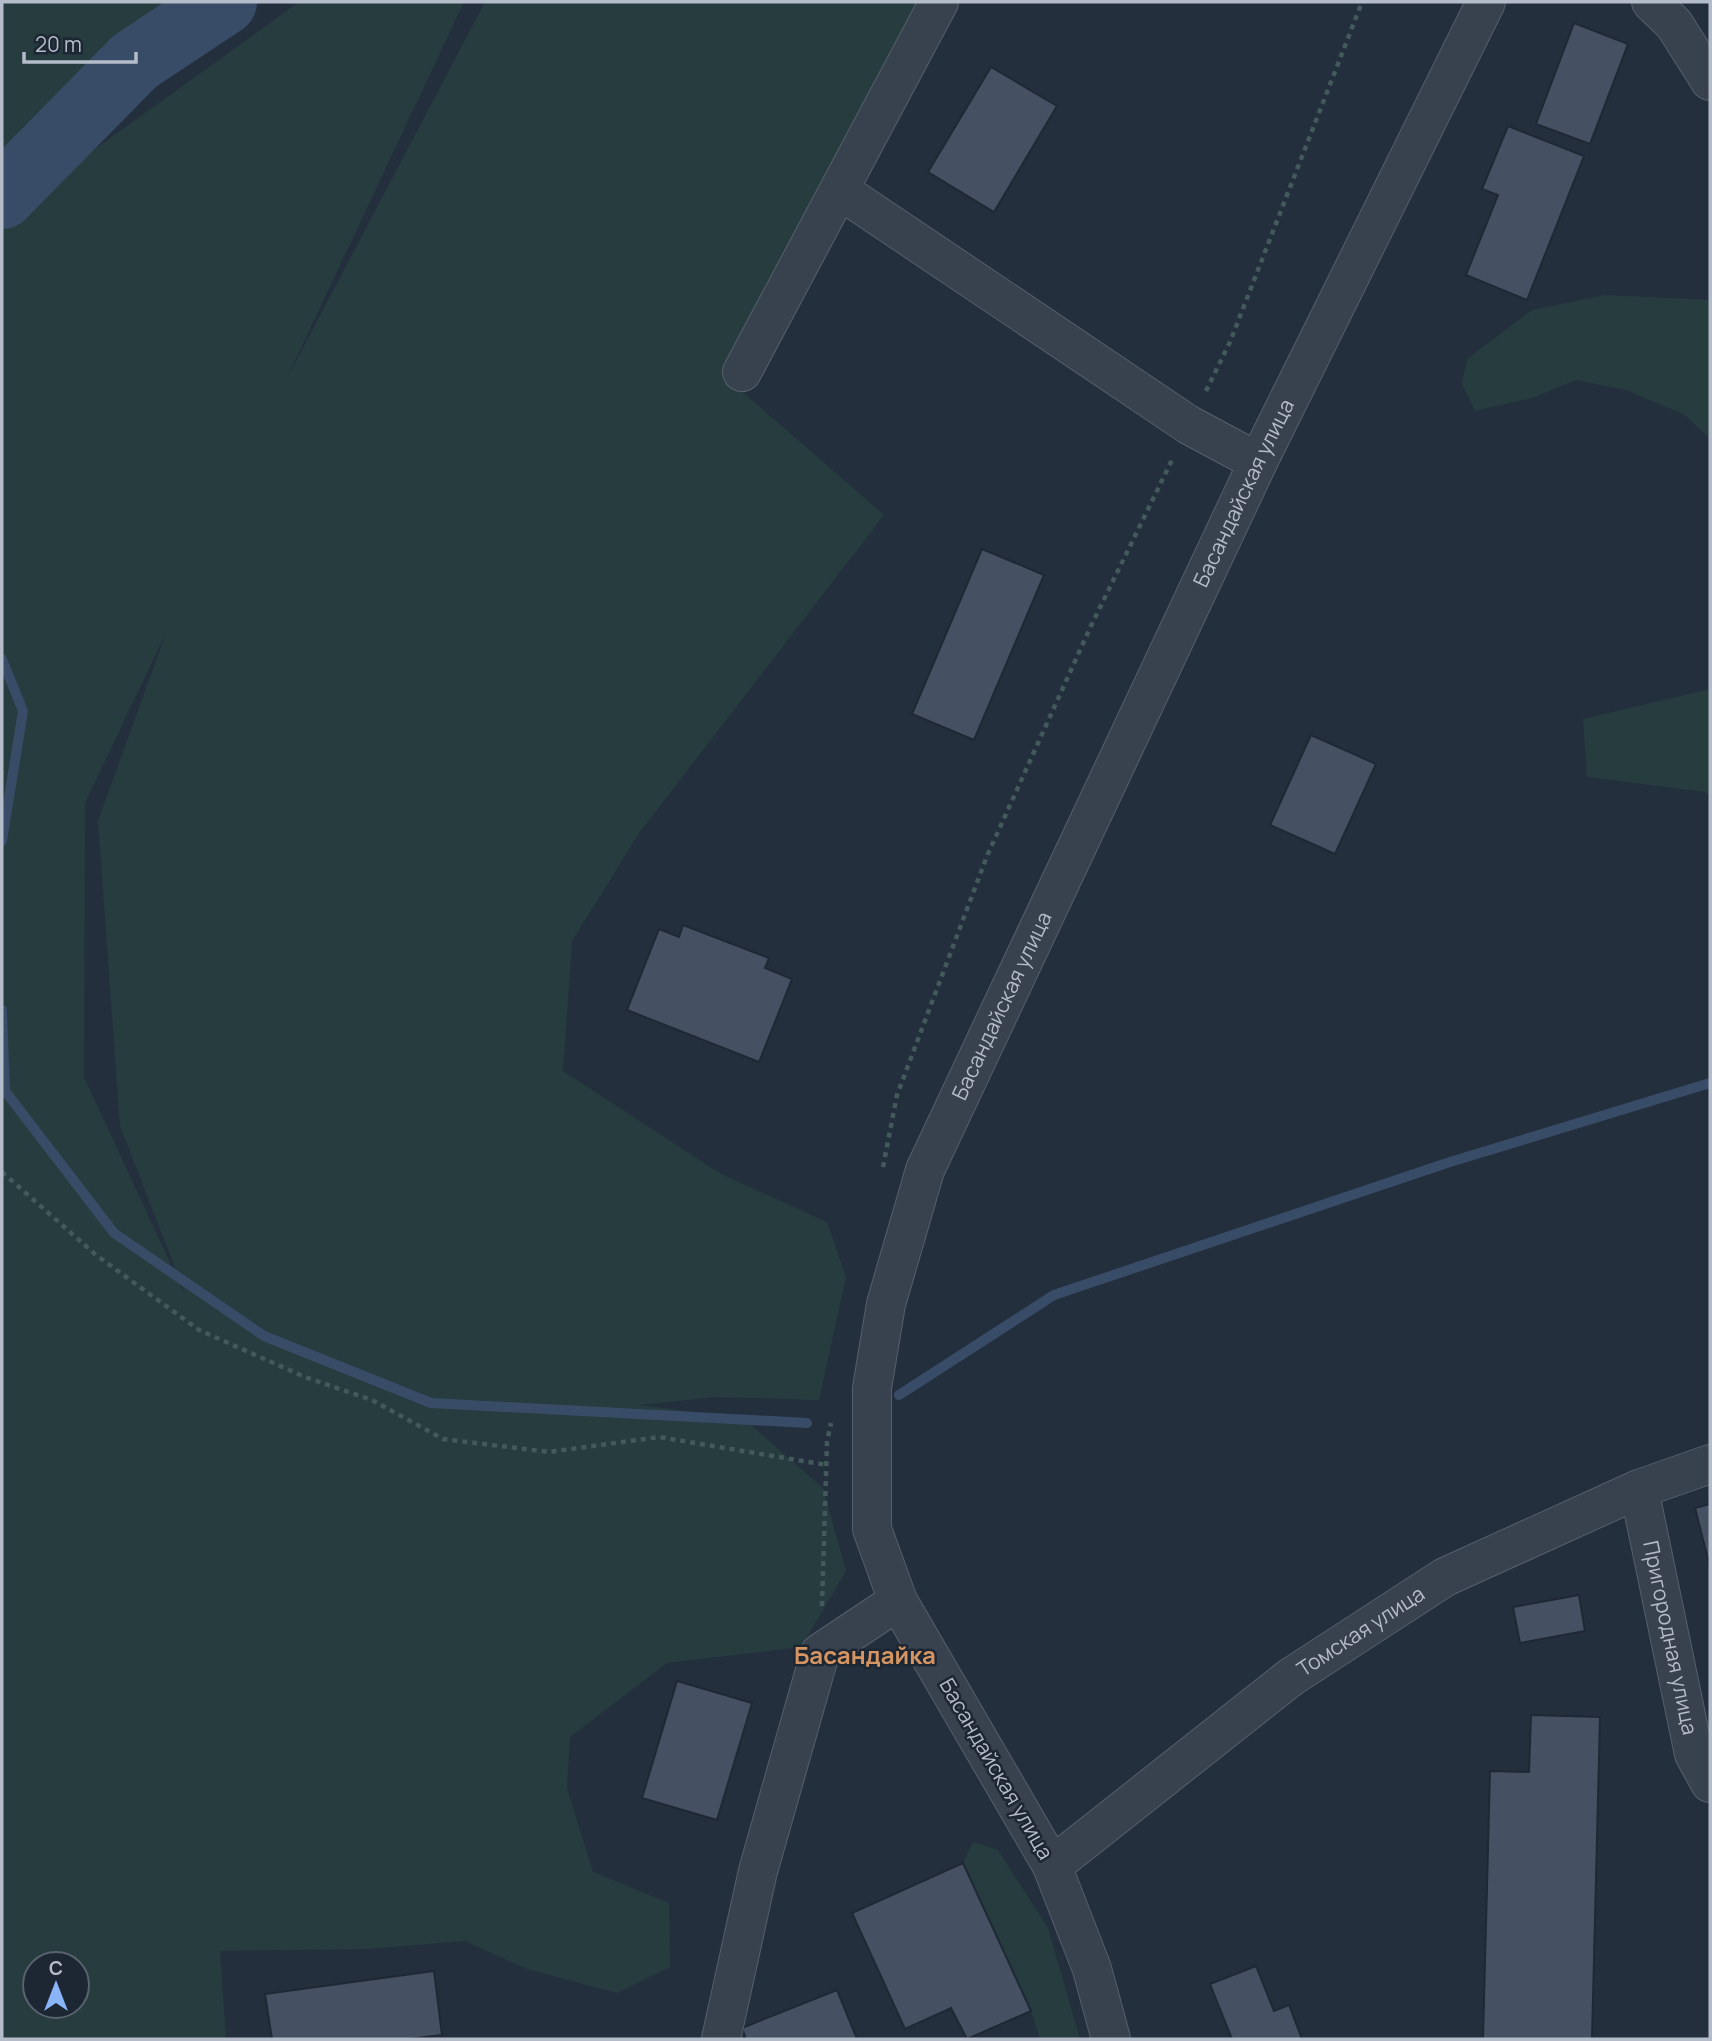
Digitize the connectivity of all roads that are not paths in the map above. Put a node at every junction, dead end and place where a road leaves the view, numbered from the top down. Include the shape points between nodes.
1 (939, 2) edge
2 (1486, 2) edge
3 (1651, 2) edge
4 (1710, 82) edge
5 (841, 191) junction
6 (742, 372) dead end
7 (1258, 462) junction
8 (1710, 1464) edge
9 (1639, 1489) junction
10 (898, 1601) junction
11 (1710, 1783) edge
12 (1052, 1866) junction
13 (721, 2039) edge
14 (1111, 2039) edge

1 - 5 street
2 - 7 street, Басандайская улица
3 - 4 street via 1674,24
5 - 6 street
5 - 7 street via 1189,425
7 - 10 street, Басандайская улица via 925,1170 886,1304 872,1388 872,1529
8 - 9 street, Томская улица
9 - 11 street, Пригородная улица via 1694,1754
9 - 12 street, Томская улица via 1445,1577 1291,1677
10 - 12 street, Басандайская улица
10 - 13 street via 821,1653 758,1871
12 - 14 street, Басандайская улица via 1091,1969

